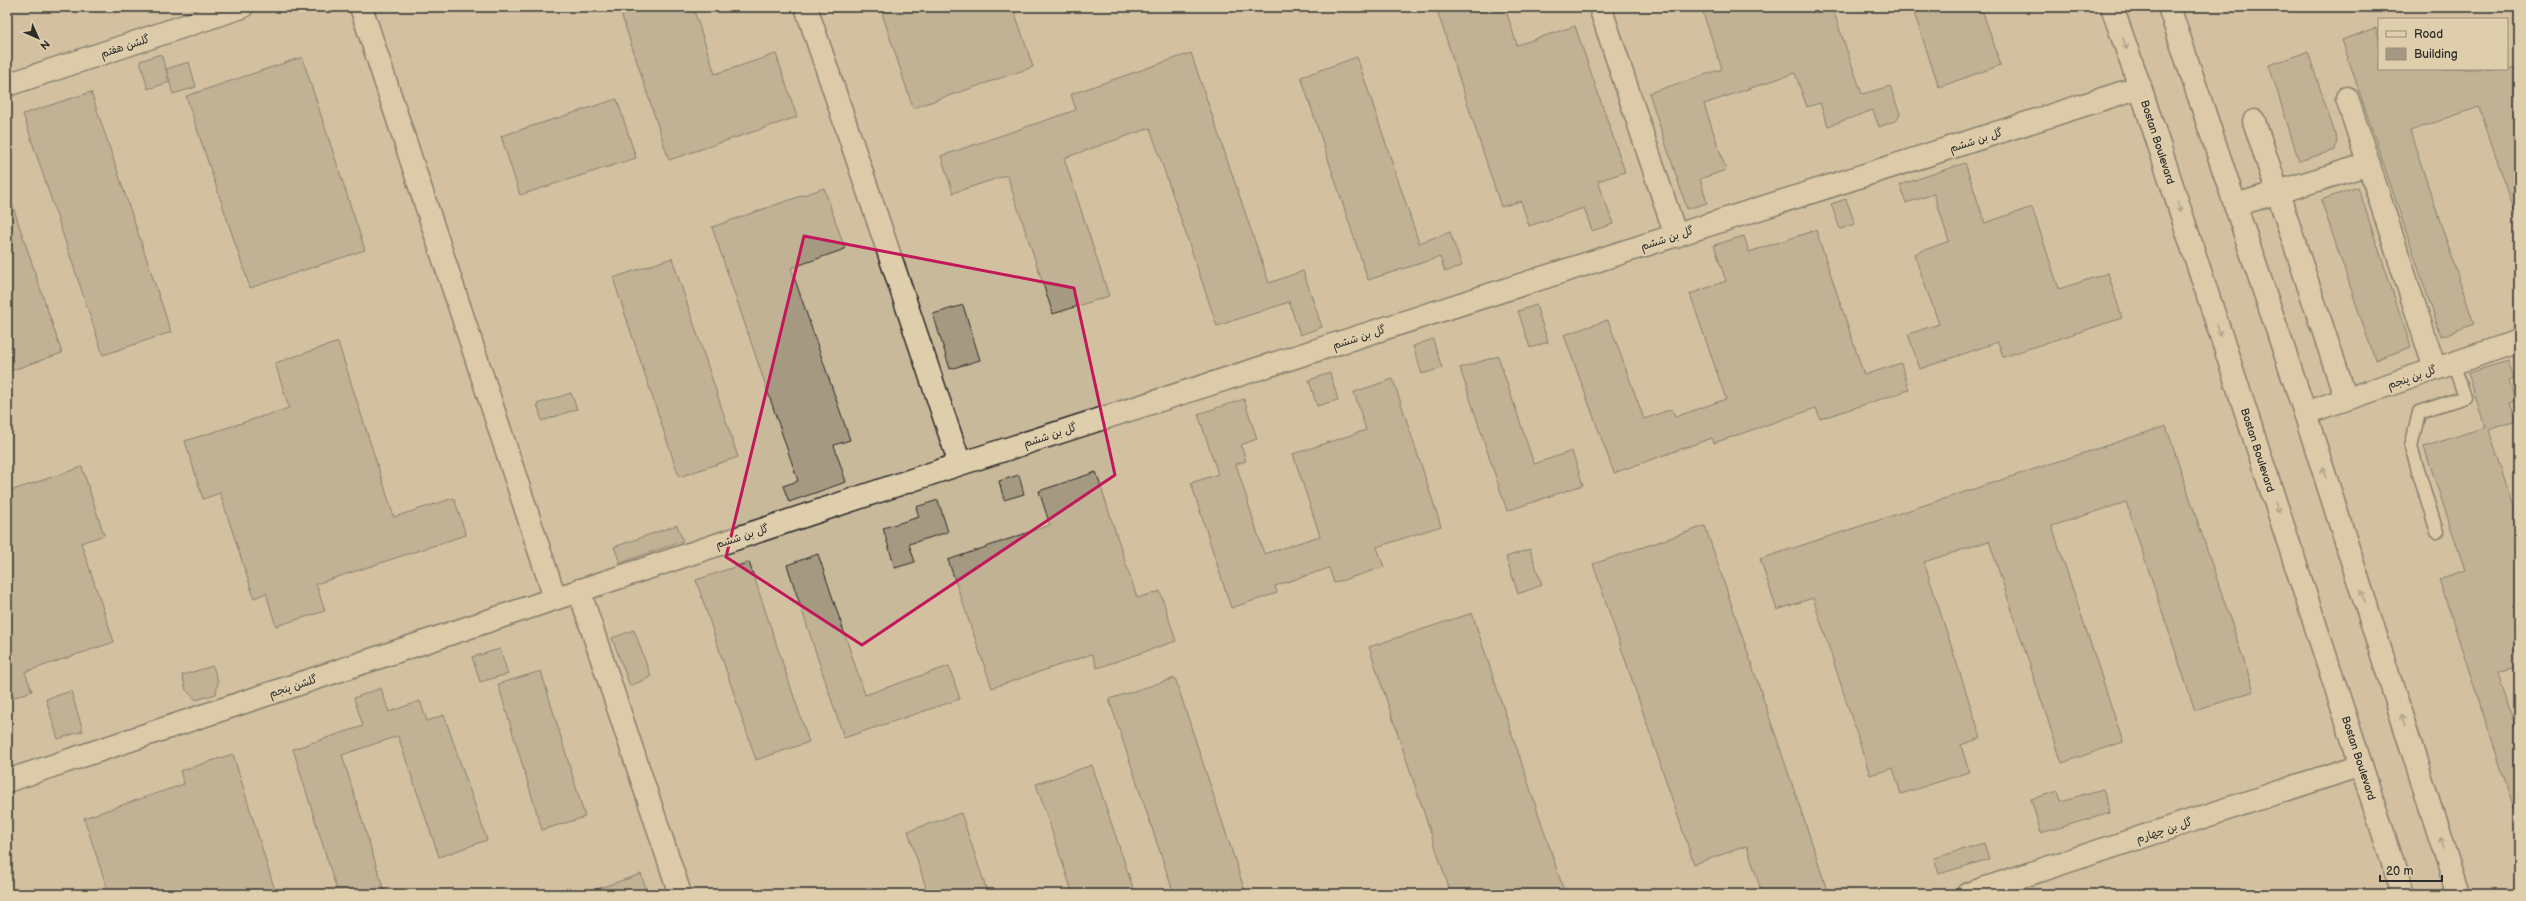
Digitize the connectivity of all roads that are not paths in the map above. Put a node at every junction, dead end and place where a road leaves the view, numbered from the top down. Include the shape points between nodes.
1 (242, 7) edge
2 (361, 7) edge
3 (806, 7) edge
4 (1600, 7) edge
5 (2112, 7) edge
6 (2169, 7) edge
7 (7, 85) edge
8 (2140, 87) junction
9 (2347, 98) dead end
10 (2254, 121) dead end
11 (2369, 164) junction
12 (2278, 193) junction
13 (2236, 205) junction
14 (1676, 236) junction
15 (2519, 341) edge
16 (2444, 366) junction
17 (2346, 399) junction
18 (2305, 413) junction
19 (960, 464) junction
20 (2437, 532) dead end
21 (579, 590) junction
22 (555, 598) junction
23 (2361, 765) junction
24 (7, 781) edge
25 (680, 894) edge
26 (1968, 894) edge
27 (2403, 894) edge
28 (2458, 894) edge

1 - 7 street, گلشن هفتم
2 - 22 street
3 - 19 street
4 - 14 street
5 -> 8 street, Bostan Boulevard
6 - 13 street
8 - 14 street, گل بن ششم
8 -> 23 street, Bostan Boulevard
9 - 11 street
10 - 12 street
11 - 12 street
11 - 16 street
12 - 13 street
12 - 17 street
13 - 18 street
14 - 19 street, گل بن ششم
15 - 16 street, گل بن پنجم
16 - 17 street, گل بن پنجم
16 - 20 lane via 2465,397 2419,412 2411,447
17 - 18 street, گل بن پنجم
28 -> 18 street
19 - 21 street, گل بن ششم
21 - 22 street, گلشن پنجم
21 - 25 street
22 - 24 street, گلشن پنجم
23 - 26 street, گل بن چهارم
23 - 27 street, Bostan Boulevard

